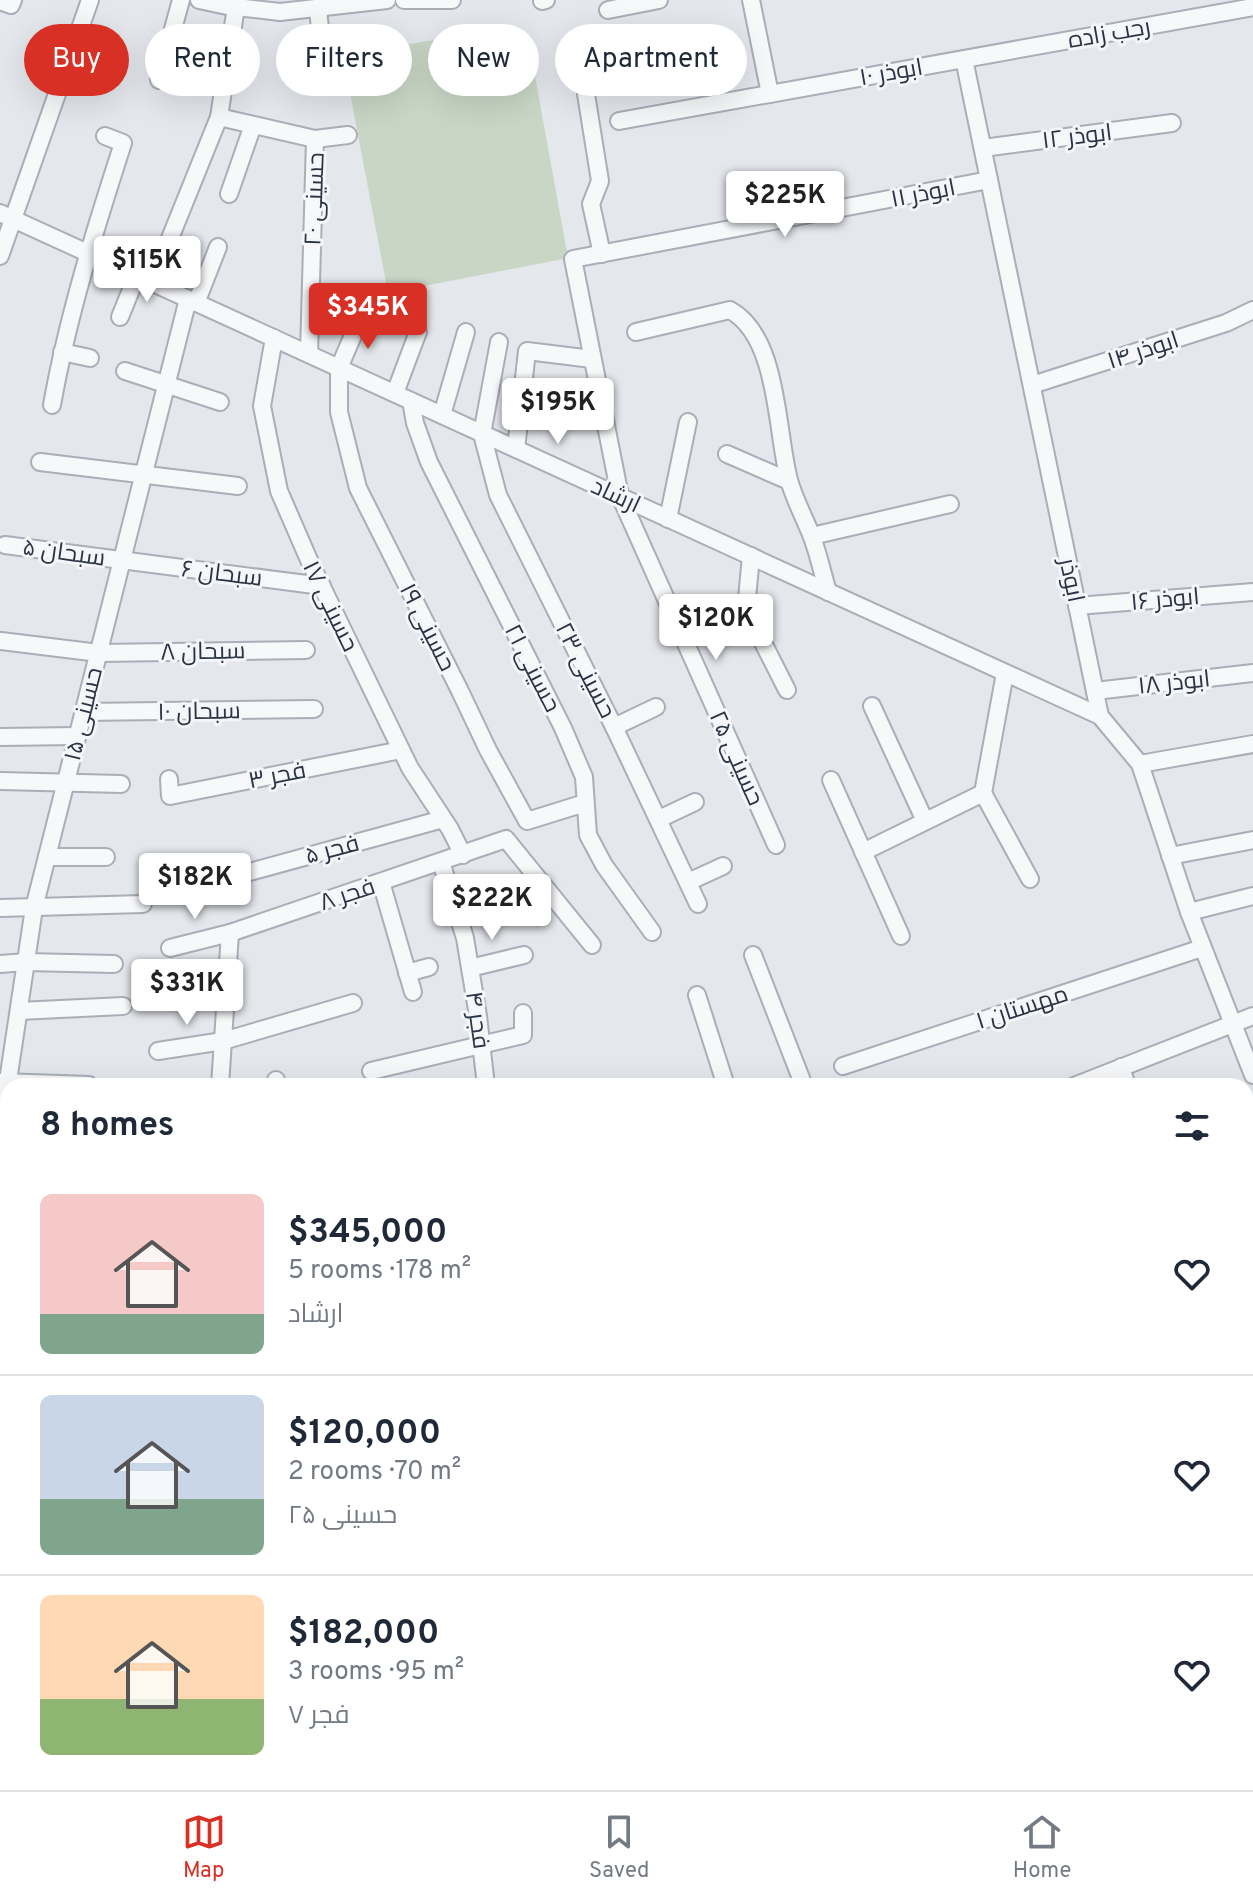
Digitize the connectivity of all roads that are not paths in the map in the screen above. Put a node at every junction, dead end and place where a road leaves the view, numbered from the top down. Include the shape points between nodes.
1 (13, 0) edge
2 (90, 0) edge
3 (181, 0) edge
4 (199, 0) edge
5 (404, 0) edge
6 (452, 0) edge
7 (659, 0) edge
8 (751, 0) edge
9 (0, 1) edge
10 (378, 1) edge
11 (280, 6) edge
12 (236, 7) junction
13 (1253, 7) edge
14 (318, 9) junction
15 (608, 10) dead end
16 (174, 24) edge
17 (320, 24) edge
18 (964, 59) junction
19 (770, 94) junction
20 (586, 96) edge
21 (219, 117) junction
22 (619, 121) dead end
23 (1172, 123) dead end
24 (253, 125) junction
25 (348, 135) dead end
26 (105, 136) dead end
27 (315, 139) junction
28 (983, 148) junction
29 (989, 180) junction
30 (229, 194) dead end
31 (7, 216) edge
32 (218, 247) dead end
33 (87, 253) junction
34 (602, 254) junction
35 (0, 256) edge
36 (573, 259) joint
37 (144, 279) junction
38 (192, 301) junction
39 (1253, 310) edge
40 (120, 317) dead end
41 (360, 319) dead end
42 (418, 332) dead end
43 (466, 332) dead end
44 (636, 332) dead end
45 (274, 338) junction
46 (499, 342) dead end
47 (62, 352) junction
48 (309, 354) junction
49 (90, 358) dead end
50 (592, 359) junction
51 (339, 368) junction
52 (125, 371) dead end
53 (166, 385) junction
54 (1032, 385) junction
55 (395, 393) junction
56 (411, 401) junction
57 (220, 402) dead end
58 (52, 405) dead end
59 (442, 415) junction
60 (688, 422) dead end
61 (482, 434) junction
62 (516, 449) junction
63 (727, 454) dead end
64 (40, 462) dead end
65 (144, 474) junction
66 (789, 481) junction
67 (238, 486) dead end
68 (620, 496) junction
69 (950, 504) dead end
70 (668, 519) junction
71 (812, 536) junction
72 (5, 545) dead end
73 (751, 556) junction
74 (122, 560) junction
75 (322, 586) junction
76 (828, 592) junction
77 (1253, 592) edge
78 (1077, 606) junction
79 (1, 641) edge
80 (306, 650) dead end
81 (99, 653) junction
82 (1005, 673) junction
83 (1253, 673) edge
84 (787, 690) dead end
85 (1095, 691) junction
86 (872, 706) dead end
87 (656, 707) dead end
88 (314, 709) dead end
89 (84, 712) junction
90 (1100, 716) junction
91 (614, 727) junction
92 (77, 736) junction
93 (0, 737) edge
94 (1253, 744) edge
95 (401, 750) junction
96 (1140, 764) junction
97 (169, 779) dead end
98 (831, 780) dead end
99 (0, 781) edge
100 (66, 781) junction
101 (121, 784) dead end
102 (983, 793) junction
103 (695, 802) dead end
104 (585, 803) junction
105 (443, 819) junction
106 (659, 819) junction
107 (925, 821) junction
108 (1253, 840) edge
109 (776, 845) dead end
110 (863, 852) junction
111 (463, 855) junction
112 (1170, 856) junction
113 (47, 857) junction
114 (106, 857) dead end
115 (441, 862) junction
116 (723, 866) dead end
117 (1030, 879) dead end
118 (381, 882) junction
119 (688, 882) junction
120 (173, 893) dead end
121 (1253, 896) edge
122 (143, 904) dead end
123 (698, 904) dead end
124 (0, 908) edge
125 (34, 908) junction
126 (1189, 912) junction
127 (652, 932) dead end
128 (230, 933) junction
129 (901, 936) dead end
130 (592, 945) dead end
131 (170, 948) dead end
132 (1202, 948) junction
133 (524, 955) dead end
134 (753, 955) dead end
135 (26, 962) junction
136 (0, 964) edge
137 (114, 964) dead end
138 (429, 967) dead end
139 (470, 968) junction
140 (407, 973) junction
141 (413, 992) dead end
142 (697, 995) dead end
143 (353, 1003) dead end
144 (123, 1006) dead end
145 (19, 1011) junction
146 (523, 1013) dead end
147 (1253, 1016) edge
148 (1233, 1024) junction
149 (223, 1041) junction
150 (482, 1047) junction
151 (158, 1051) dead end
152 (843, 1066) dead end
153 (1121, 1067) junction
154 (371, 1071) dead end
155 (1253, 1075) edge
156 (5, 1078) edge
157 (221, 1078) edge
158 (485, 1078) edge
159 (723, 1078) edge
160 (801, 1078) edge
161 (1094, 1078) edge
162 (1124, 1078) edge

1 - 9 street via 11,5
2 - 31 street
3 - 16 street
4 - 12 street
5 - 6 street
7 - 15 street
8 - 19 street
10 - 14 street
11 - 12 street
11 - 14 street
12 - 21 street
13 - 18 street, رجب زاده
14 - 17 street
18 - 19 street, ابوذر ۱۰
18 - 28 street, ابوذر
19 - 22 street, ابوذر ۱۰
20 - 34 street via 600,181 591,204
21 - 24 street
21 - 37 street
23 - 28 street, ابوذر ۱۲
24 - 27 street
24 - 30 street
25 - 27 street
26 - 33 street via 123,143
27 - 48 street, حسینی ۲۰
28 - 29 street, ابوذر
29 - 34 street, ابوذر ۱۱
29 - 54 street, ابوذر
31 - 33 street, ارشاد
31 - 35 street
32 - 38 street, حسینی ۱۵
33 - 37 street, ارشاد
33 - 47 street
34 - 36 street, ابوذر ۱۱
36 - 50 street, حسینی ۲۵
37 - 38 street, ارشاد
37 - 40 street
38 - 45 street, ارشاد
38 - 53 street, حسینی ۱۵
39 - 54 street, ابوذر ۱۴
41 - 51 street
42 - 55 street
43 - 59 street
44 - 66 street via 730,310 743,317 763,352
45 - 48 street, ارشاد
45 - 75 street, حسینی ۱۷ via 262,406 279,491
46 - 61 street
47 - 49 street
47 - 58 street
48 - 51 street, ارشاد
50 - 62 street via 527,351
50 - 68 street, حسینی ۲۵
51 - 55 street, ارشاد
51 - 104 street, حسینی ۱۹ via 339,412 358,488 527,821
52 - 53 street
53 - 57 street
53 - 65 street, حسینی ۱۵
54 - 78 street, ابوذر
55 - 56 street, ارشاد
56 - 59 street, ارشاد
56 - 104 street, حسینی ۲۱ via 429,462 563,728 584,777
59 - 61 street, ارشاد
60 - 70 street
61 - 62 street, ارشاد
61 - 91 street, حسینی ۲۳ via 498,495
62 - 68 street, ارشاد
63 - 66 street
64 - 65 street
65 - 67 street
65 - 74 street, حسینی ۱۵
66 - 71 street
68 - 70 street, ارشاد
68 - 109 street, حسینی ۲۵
69 - 71 street
70 - 73 street, ارشاد
71 - 76 street
72 - 74 street, سبحان ۵
73 - 76 street, ارشاد
73 - 84 street via 746,609
74 - 75 street, سبحان ۶
74 - 81 street, حسینی ۱۵
75 - 95 street, حسینی ۱۷
76 - 82 street, ارشاد
77 - 78 street, ابوذر ۱۶
78 - 85 street, ابوذر
79 - 81 street, سبحان ۸
80 - 81 street, سبحان ۸
81 - 89 street, حسینی ۱۵
82 - 90 street, ارشاد
82 - 102 street
83 - 85 street, ابوذر ۱۸
85 - 90 street, ابوذر
86 - 107 street
87 - 91 street
88 - 89 street, سبحان ۱۰
89 - 92 street, حسینی ۱۵
90 - 96 street, ابوذر
91 - 106 street, حسینی ۲۳
92 - 93 street
92 - 100 street, حسینی ۱۵
94 - 96 street
95 - 97 street, فجر ۳ via 170,796
95 - 105 street, حسینی ۱۷
96 - 112 street, ابوذر
98 - 110 street
99 - 100 street
100 - 101 street
100 - 113 street, حسینی ۱۵
102 - 107 street
102 - 117 street
103 - 106 street
104 - 127 street, حسینی ۲۱ via 588,835
105 - 111 street, حسینی ۱۷
105 - 120 street, فجر ۵
106 - 119 street, حسینی ۲۳
107 - 110 street
108 - 112 street
110 - 129 street
111 - 115 street, فجر ۸
111 - 130 street, فجر ۸ via 506,839
112 - 126 street, ابوذر
113 - 114 street
113 - 125 street, حسینی ۱۵
115 - 118 street, فجر ۸
115 - 139 street, فجر ۴
116 - 119 street
118 - 128 street, فجر ۸
118 - 140 street
119 - 123 street, حسینی ۲۳
121 - 126 street
122 - 125 street
124 - 125 street
125 - 135 street, حسینی ۱۵
126 - 132 street, ابوذر
128 - 131 street, فجر ۸
128 - 149 street
132 - 148 street, ابوذر
132 - 152 street, مهستان ۱
133 - 139 street
134 - 160 street
135 - 136 street
135 - 137 street
135 - 145 street, حسینی ۱۵
138 - 140 street
139 - 150 street, فجر ۴
140 - 141 street
142 - 159 street
143 - 149 street
144 - 145 street
145 - 156 street, حسینی ۱۵
146 - 150 street via 523,1035
147 - 148 street
148 - 153 street
148 - 155 street, ابوذر
149 - 151 street
149 - 157 street
150 - 154 street
150 - 158 street, فجر ۴
153 - 161 street
153 - 162 street

